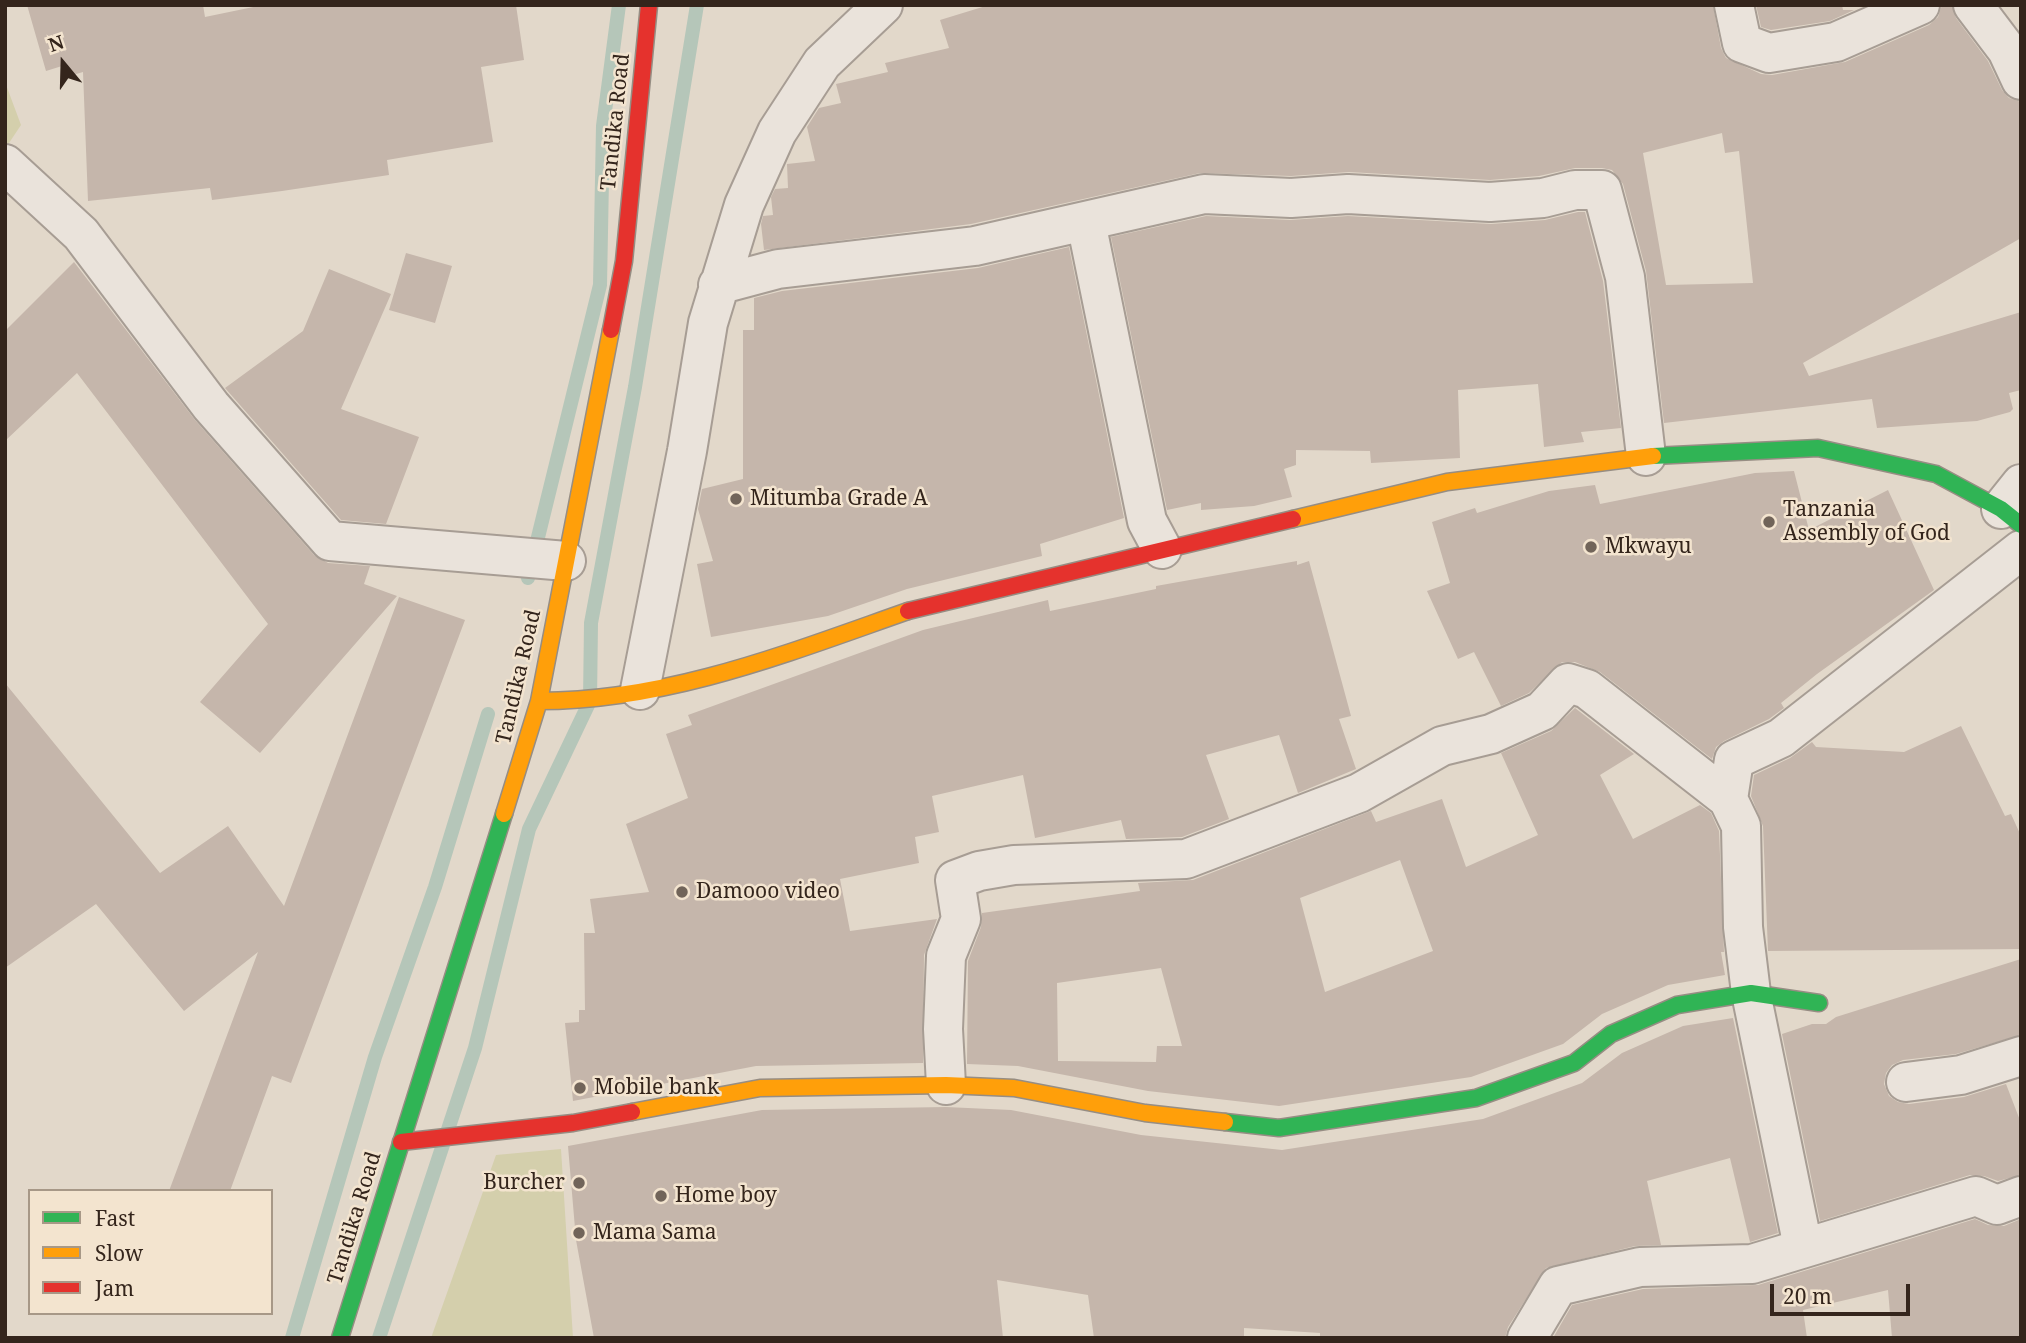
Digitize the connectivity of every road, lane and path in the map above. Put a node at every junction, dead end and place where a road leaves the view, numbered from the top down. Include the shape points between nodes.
1 (649, 5) edge
2 (883, 5) edge
3 (1734, 5) edge
4 (1920, 5) edge
5 (1973, 5) edge
6 (2021, 80) edge
7 (5, 164) edge
8 (1086, 222) junction
9 (718, 285) junction
10 (1646, 456) junction
11 (2014, 506) edge
12 (1162, 549) junction
13 (2021, 550) edge
14 (566, 561) junction
15 (640, 690) junction
16 (539, 701) junction
17 (1728, 799) junction
18 (1751, 993) junction
19 (1819, 1003) dead end
20 (2021, 1056) edge
21 (1906, 1082) dead end
22 (946, 1085) junction
23 (401, 1142) junction
24 (2021, 1196) edge
25 (1802, 1247) junction
26 (340, 1338) edge
27 (1527, 1338) edge

1 - 14 street, Tandika Road via 624,261
2 - 9 street via 822,63 777,132 744,205
3 - 4 street via 1742,43 1769,53 1836,42
5 - 6 street via 2007,50
7 - 14 street via 81,234 211,406 330,541
8 - 9 street via 975,246 778,269
8 - 10 street via 1204,194 1292,198 1348,194 1490,202 1602,190 1625,276
8 - 12 street via 1147,521
9 - 15 street
10 - 11 street via 1818,448 1936,474
10 - 12 street via 1447,482
12 - 15 street via 912,610 728,674
13 - 17 street via 1781,738 1734,760
14 - 16 street, Tandika Road
15 - 16 street via 590,701
16 - 23 street, Tandika Road
17 - 18 street via 1741,826 1743,927
17 - 22 street via 1587,689 1568,683 1542,711 1491,733 1441,746 1359,793 1186,859 1014,865 955,880 961,919 946,956
18 - 19 street
18 - 22 street via 1677,1004 1611,1034 1574,1063 1476,1098 1279,1128 1145,1113 1014,1088
18 - 25 street
20 - 21 street via 1961,1075
22 - 23 street via 760,1088 573,1123
23 - 26 street, Tandika Road
24 - 25 street via 1997,1205 1976,1196
25 - 27 street via 1752,1264 1640,1267 1558,1286

